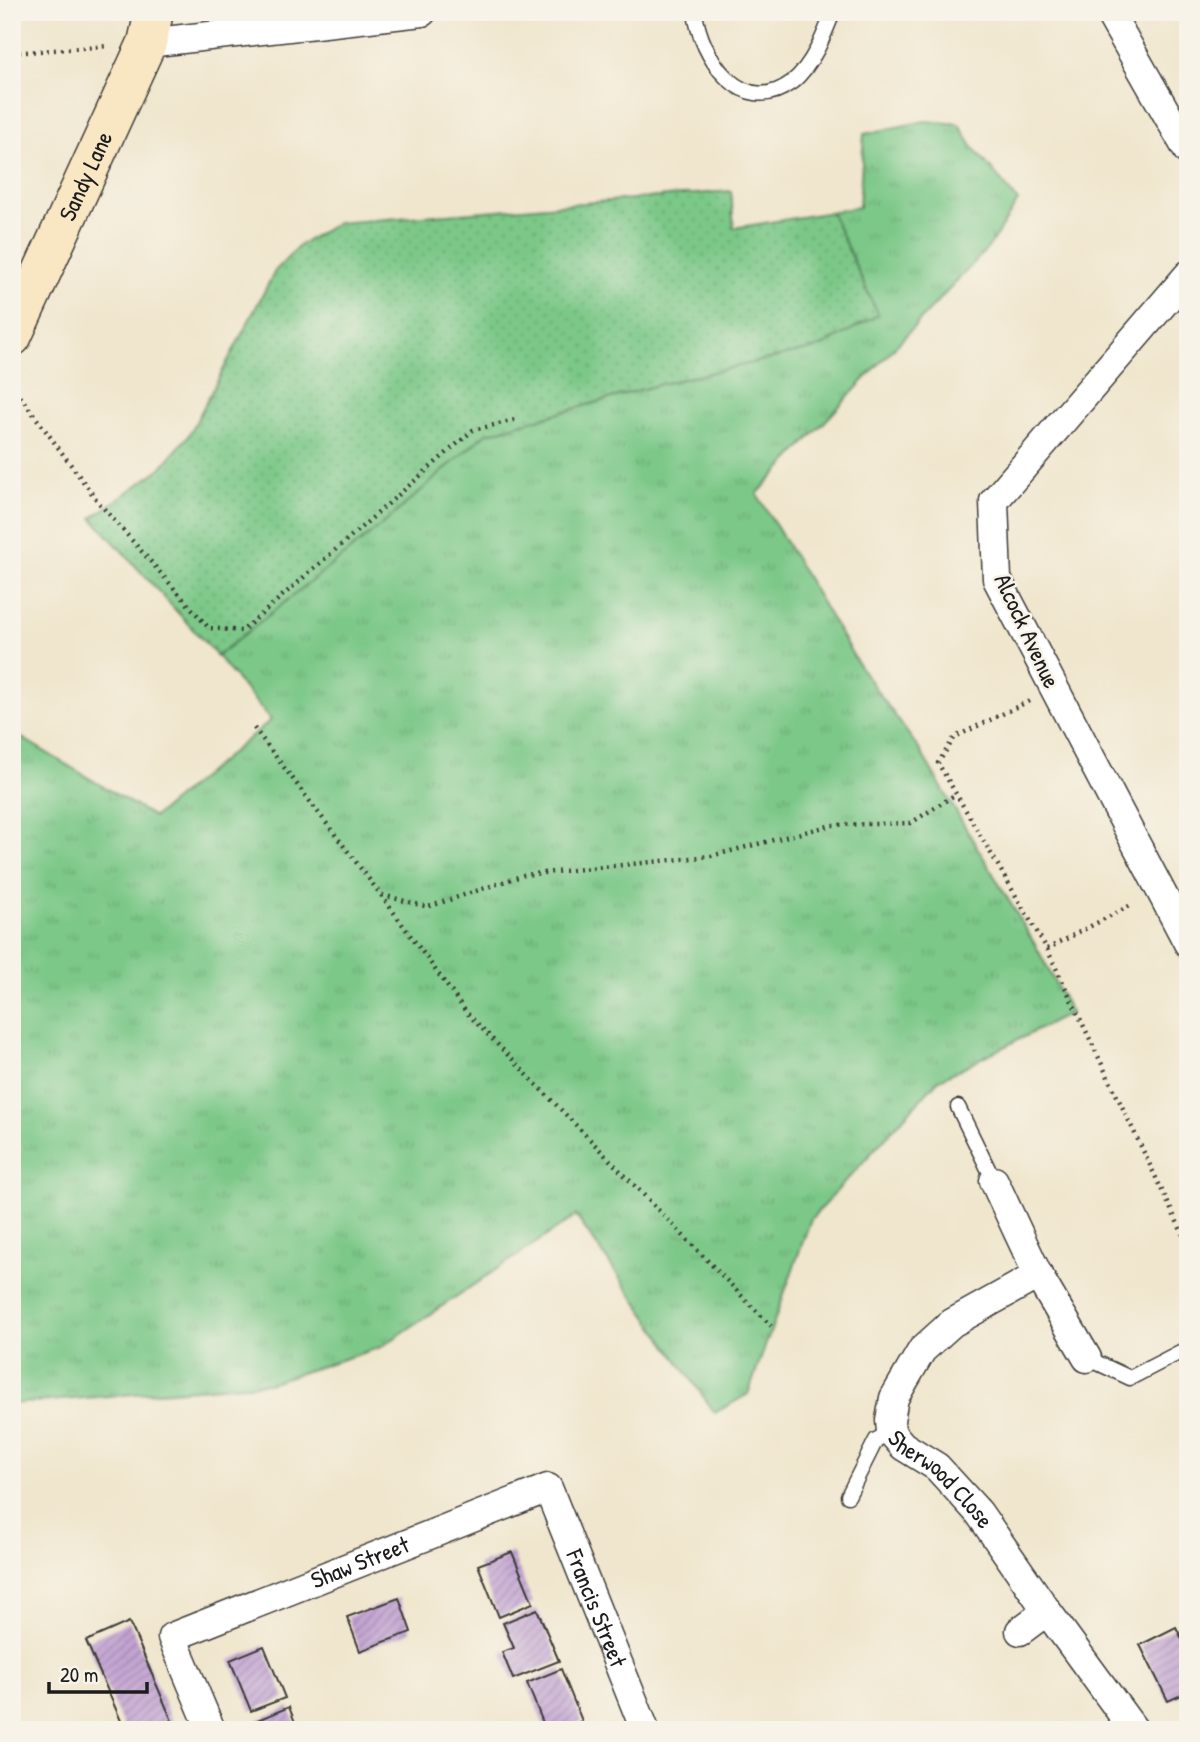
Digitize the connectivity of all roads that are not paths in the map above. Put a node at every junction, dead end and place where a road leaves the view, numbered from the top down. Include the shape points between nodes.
1 (422, 12) edge
2 (695, 12) edge
3 (832, 12) edge
4 (1109, 12) edge
5 (150, 27) edge
6 (1188, 151) edge
7 (1188, 275) edge
8 (12, 337) edge
9 (1188, 943) edge
10 (958, 1107) dead end
11 (994, 1181) joint
12 (1038, 1275) junction
13 (1188, 1348) edge
14 (1087, 1358) joint
15 (891, 1432) junction
16 (548, 1488) joint
17 (848, 1496) dead end
18 (1047, 1612) junction
19 (1020, 1631) dead end
20 (211, 1730) edge
21 (645, 1730) edge
22 (1134, 1730) edge

1 - 5 street
2 - 3 lane via 697,32 721,73 736,87 766,92 780,89 801,74
4 - 6 street
5 - 8 street, Sandy Lane
7 - 9 street, Alcock Avenue via 994,501 997,579
10 - 11 lane
11 - 12 street
12 - 14 street
12 - 15 street, Sherwood Close via 952,1323 922,1350 894,1398
13 - 14 lane via 1130,1378
15 - 17 lane via 876,1440
15 - 18 street, Sherwood Close via 903,1446 937,1467 979,1513
16 - 20 street, Shaw Street via 172,1637
16 - 21 street, Francis Street
18 - 19 street
18 - 22 street, Sherwood Close

